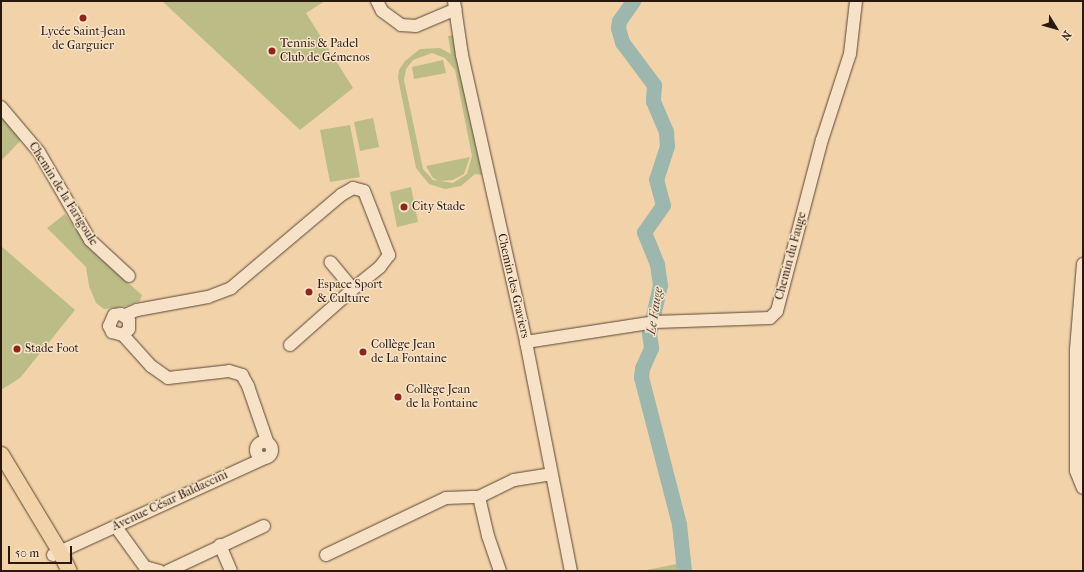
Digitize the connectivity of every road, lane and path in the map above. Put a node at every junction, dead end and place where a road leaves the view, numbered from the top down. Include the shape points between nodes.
1 (377, 1) edge
2 (856, 1) edge
3 (455, 5) edge
4 (1, 107) edge
5 (330, 262) dead end
6 (1083, 264) edge
7 (129, 276) dead end
8 (353, 289) junction
9 (125, 315) junction
10 (123, 335) junction
11 (526, 342) junction
12 (290, 345) dead end
13 (1, 454) edge
14 (552, 474) junction
15 (1083, 488) edge
16 (480, 497) junction
17 (116, 526) junction
18 (264, 526) dead end
19 (220, 545) junction
20 (57, 554) junction
21 (326, 555) dead end
22 (144, 569) edge
23 (61, 571) edge
24 (69, 571) edge
25 (159, 571) edge
26 (168, 571) edge
27 (231, 571) edge
28 (500, 571) edge
29 (571, 571) edge

1 - 3 street via 382,11 401,25 416,26
2 - 11 street, Chemin du Fauge via 850,54 822,140 777,311 770,318 651,322
3 - 11 street, Chemin des Graviers via 462,55
4 - 7 street, Chemin de la Farigoule via 39,152 90,240
5 - 8 street
6 - 15 street via 1076,350 1076,471
8 - 9 street via 380,267 389,255 364,191 353,188 341,195 231,288 208,297 137,310
8 - 12 street
9 - 10 street via 130,326
9 - 10 street via 114,315 109,326 114,334
10 - 17 street, Avenue César Baldaccini via 151,366 168,378 229,371 242,375 266,441 259,443 255,450 258,456 265,458
11 - 14 street, Chemin des Graviers
13 - 20 main road
14 - 16 street via 514,480
14 - 29 street, Chemin des Graviers
16 - 21 street via 446,498
16 - 28 street via 488,536
17 - 20 street, Avenue César Baldaccini
17 - 22 street
18 - 19 street
19 - 26 street
19 - 27 street
20 - 23 main road
20 - 24 main road
22 - 25 street

